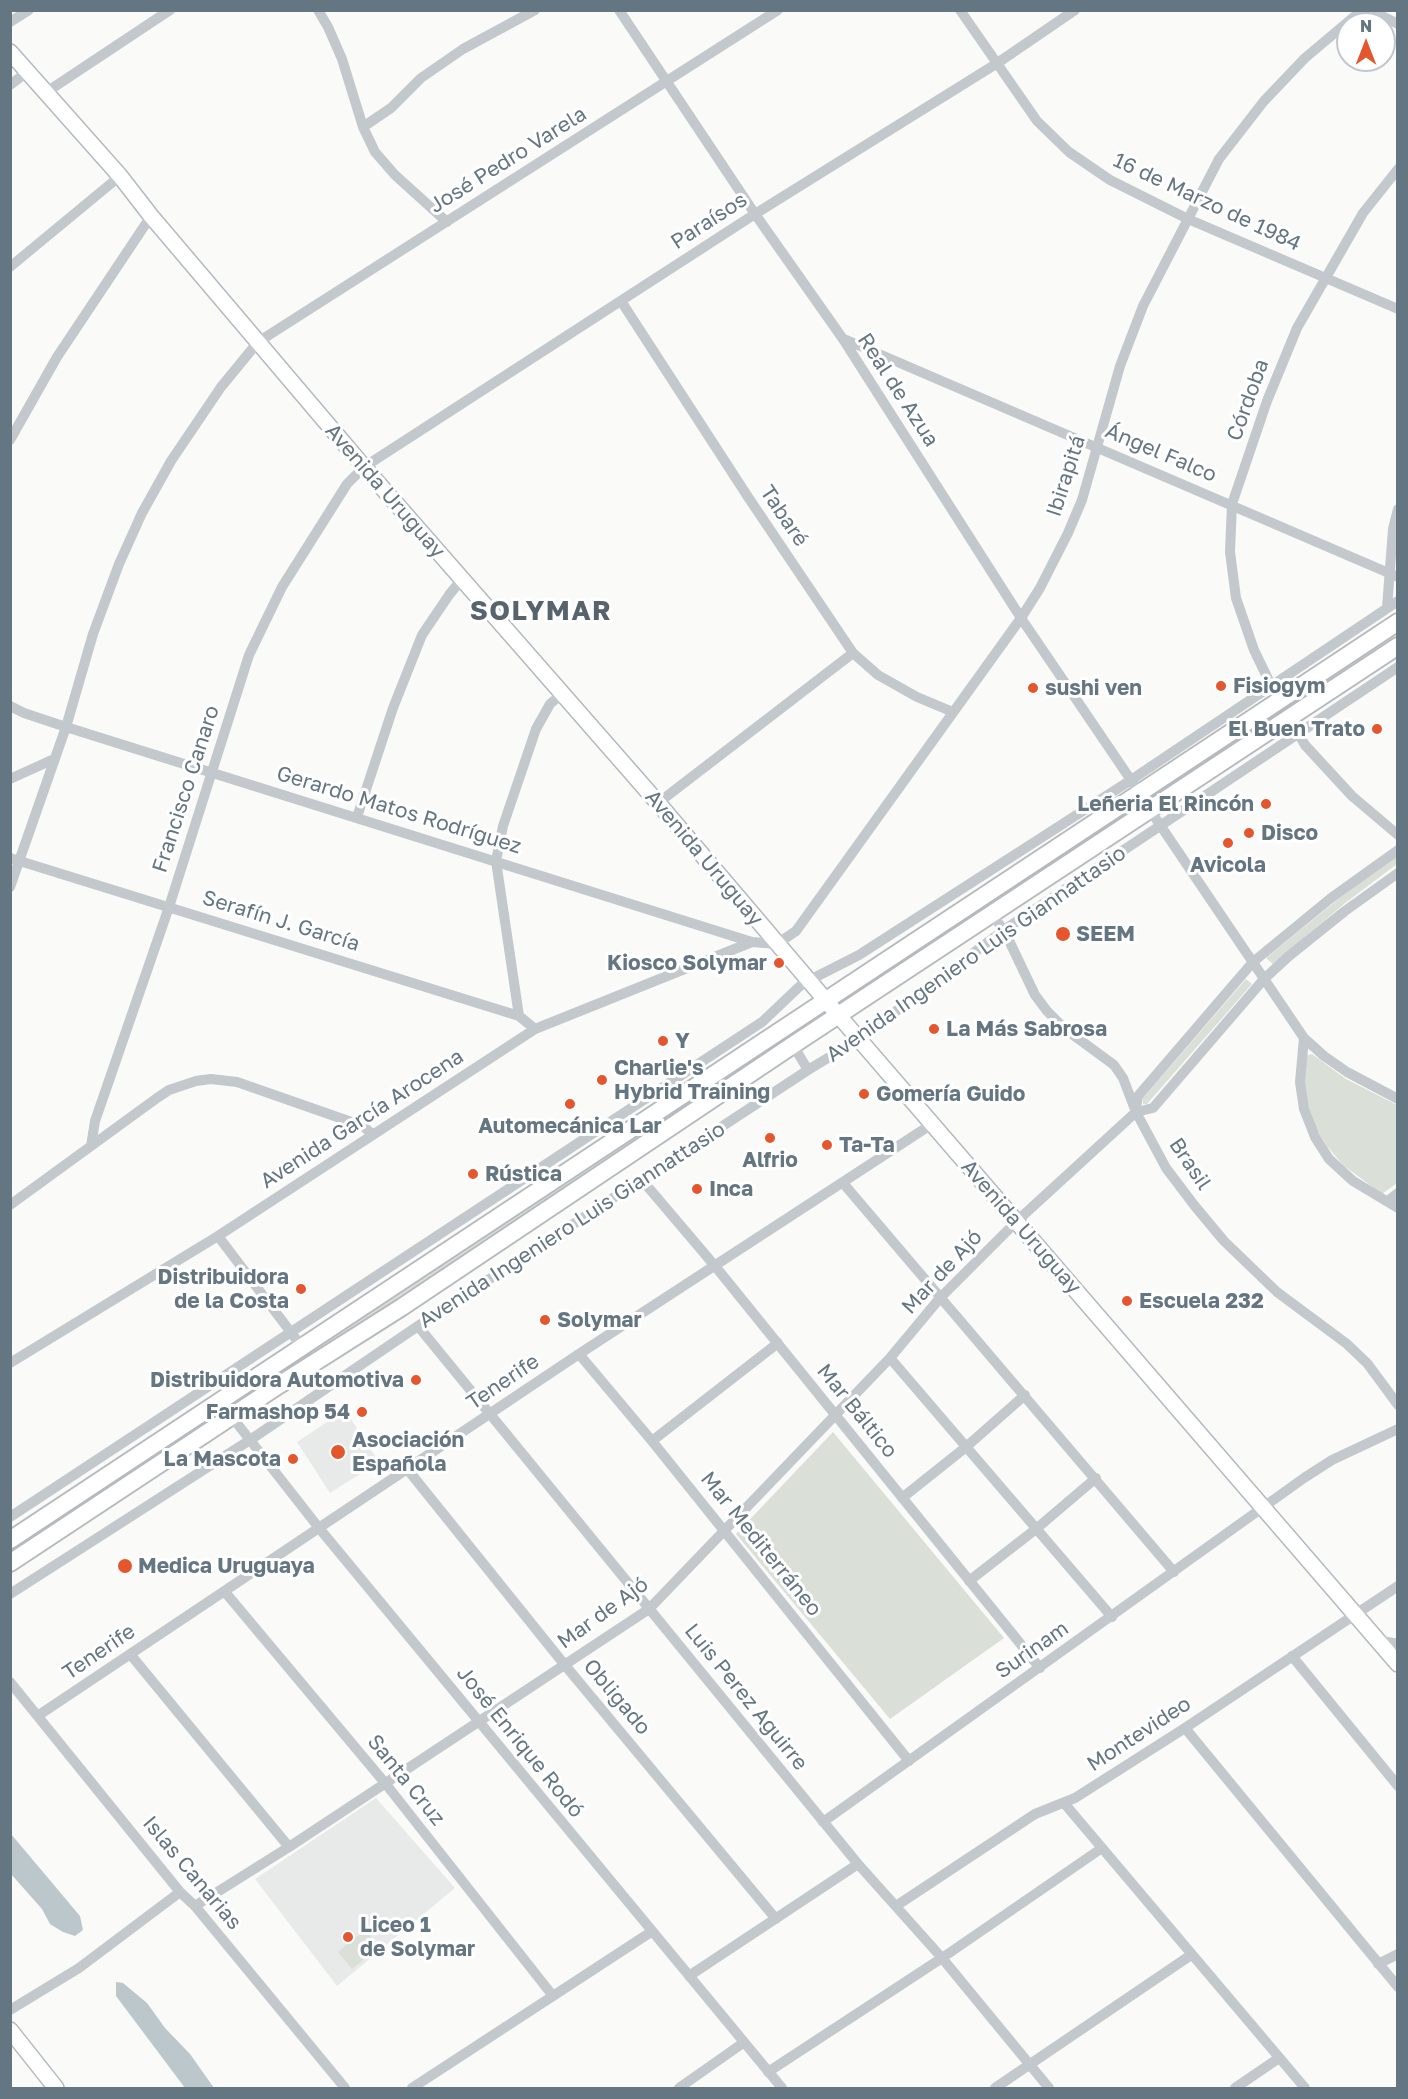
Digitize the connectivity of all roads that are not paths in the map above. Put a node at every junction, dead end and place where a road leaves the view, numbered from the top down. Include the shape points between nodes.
1 (29, 10) edge
2 (170, 10) edge
3 (318, 10) edge
4 (535, 10) edge
5 (619, 10) edge
6 (778, 10) edge
7 (960, 10) edge
8 (1076, 10) edge
9 (1362, 10) edge
10 (1370, 10) edge
11 (10, 22) edge
12 (1398, 24) edge
13 (10, 52) edge
14 (996, 64) junction
15 (27, 72) junction
16 (667, 83) junction
17 (10, 85) edge
18 (45, 93) junction
19 (363, 127) junction
20 (1398, 169) edge
21 (120, 176) junction
22 (755, 214) junction
23 (151, 216) junction
24 (1188, 219) junction
25 (447, 222) junction
26 (10, 267) edge
27 (1325, 278) junction
28 (621, 301) junction
29 (1398, 309) edge
30 (843, 339) junction
31 (258, 342) junction
32 (10, 440) edge
33 (1096, 447) junction
34 (364, 467) junction
35 (1232, 504) junction
36 (1398, 509) edge
37 (1393, 574) edge
38 (462, 579) junction
39 (1398, 601) edge
40 (1387, 608) junction
41 (1022, 618) junction
42 (1398, 622) edge
43 (1398, 646) edge
44 (853, 653) junction
45 (1398, 667) edge
46 (1271, 685) junction
47 (562, 694) junction
48 (1282, 698) junction
49 (10, 706) edge
50 (953, 712) junction
51 (1294, 715) junction
52 (66, 727) junction
53 (1298, 733) junction
54 (54, 759) junction
55 (212, 772) junction
56 (10, 779) edge
57 (1135, 787) junction
58 (658, 803) junction
59 (1150, 810) junction
60 (357, 817) junction
61 (1160, 826) junction
62 (1398, 835) edge
63 (1398, 850) edge
64 (15, 860) edge
65 (496, 861) junction
66 (1398, 873) edge
67 (10, 887) edge
68 (170, 907) junction
69 (992, 915) junction
70 (1004, 930) junction
71 (752, 942) junction
72 (777, 944) junction
73 (1253, 962) junction
74 (1264, 979) junction
75 (809, 981) junction
76 (826, 1001) junction
77 (519, 1016) junction
78 (839, 1016) junction
79 (535, 1029) junction
80 (1304, 1038) junction
81 (859, 1039) junction
82 (793, 1045) junction
83 (808, 1070) junction
84 (1398, 1099) edge
85 (1136, 1112) junction
86 (932, 1124) junction
87 (373, 1135) junction
88 (91, 1146) junction
89 (642, 1180) junction
90 (843, 1183) junction
91 (1398, 1193) edge
92 (10, 1205) edge
93 (1393, 1205) edge
94 (1017, 1221) junction
95 (218, 1236) junction
96 (715, 1266) junction
97 (940, 1298) junction
98 (418, 1326) junction
99 (291, 1331) junction
100 (778, 1343) junction
101 (302, 1347) junction
102 (579, 1354) junction
103 (890, 1358) junction
104 (10, 1363) edge
105 (1025, 1395) junction
106 (1398, 1405) edge
107 (491, 1414) junction
108 (835, 1415) junction
109 (232, 1417) junction
110 (1398, 1429) edge
111 (250, 1440) junction
112 (652, 1441) junction
113 (966, 1447) junction
114 (408, 1470) junction
115 (1096, 1478) junction
116 (902, 1498) junction
117 (1263, 1508) junction
118 (10, 1517) edge
119 (319, 1528) junction
120 (1036, 1529) junction
121 (724, 1530) junction
122 (10, 1540) edge
123 (10, 1563) edge
124 (1174, 1572) junction
125 (969, 1581) junction
126 (1398, 1586) edge
127 (225, 1592) junction
128 (10, 1594) edge
129 (649, 1609) junction
130 (1356, 1614) junction
131 (1112, 1617) junction
132 (1377, 1640) junction
133 (1398, 1644) edge
134 (130, 1654) junction
135 (1292, 1656) junction
136 (564, 1664) junction
137 (1398, 1664) edge
138 (1040, 1668) junction
139 (10, 1682) edge
140 (39, 1715) junction
141 (478, 1721) junction
142 (1185, 1728) junction
143 (909, 1761) junction
144 (385, 1783) junction
145 (1398, 1786) edge
146 (1064, 1803) junction
147 (823, 1822) junction
148 (289, 1847) junction
149 (1102, 1848) junction
150 (858, 1864) junction
151 (180, 1892) junction
152 (195, 1906) junction
153 (896, 1906) junction
154 (776, 1919) junction
155 (651, 1932) junction
156 (1191, 1954) junction
157 (1398, 1954) edge
158 (942, 1958) junction
159 (1378, 1964) junction
160 (689, 1976) junction
161 (1398, 1988) edge
162 (553, 1996) junction
163 (10, 2010) edge
164 (10, 2030) edge
165 (743, 2043) junction
166 (1279, 2058) junction
167 (1030, 2065) junction
168 (768, 2072) junction
169 (56, 2088) edge
170 (345, 2088) edge
171 (412, 2088) edge
172 (679, 2088) edge
173 (782, 2088) edge
174 (995, 2088) edge
175 (1049, 2088) edge
176 (1235, 2088) edge
177 (1305, 2088) edge

1 - 11 street
2 - 18 street
3 - 19 street via 342,59
4 - 19 street via 421,78 391,108
5 - 16 street, Real de Azua
6 - 16 street, José Pedro Varela
7 - 14 street, 16 de Marzo de 1984
8 - 14 street, Paraísos
9 - 24 street, Ibirapitá via 1305,58 1264,101 1219,159
10 - 12 street
13 - 15 street, Avenida Uruguay
14 - 22 street, Paraísos
14 - 24 street, 16 de Marzo de 1984 via 1038,121 1069,152 1110,180
15 - 17 street
15 - 18 street, Avenida Uruguay
16 - 22 street, Real de Azua
16 - 25 street, José Pedro Varela
18 - 21 street, Avenida Uruguay
19 - 25 street via 375,152 395,175
20 - 27 street, Córdoba via 1363,213
21 - 23 street, Avenida Uruguay
21 - 26 street
22 - 28 street, Paraísos
22 - 30 street, Real de Azua
23 - 31 street, Avenida Uruguay
23 - 32 street via 57,357
24 - 27 street, 16 de Marzo de 1984
24 - 33 street, Ibirapitá via 1139,316
25 - 31 street, José Pedro Varela
27 - 29 street, 16 de Marzo de 1984
27 - 35 street, Córdoba via 1297,328
28 - 34 street, Paraísos
28 - 44 street, Tabaré
30 - 33 street, Ángel Falco
30 - 41 street, Real de Azua
31 - 34 street, Avenida Uruguay
31 - 52 street, José Pedro Varela via 221,387 171,461 142,513 93,634
33 - 35 street, Ángel Falco
33 - 41 street, Ibirapitá via 1082,500 1068,533
34 - 38 street, Avenida Uruguay
34 - 55 street, Francisco Canaro via 347,484 282,587 249,656
35 - 37 street, Ángel Falco
35 - 46 street, Córdoba via 1230,552 1236,598
36 - 37 street via 1393,529
37 - 40 street
38 - 47 street, Avenida Uruguay
38 - 60 street via 422,635
39 - 40 street, Avenida Ingeniero Luis Giannattasio
40 - 46 street, Avenida Ingeniero Luis Giannattasio
41 - 50 street, Ibirapitá
41 - 57 street, Real de Azua
42 - 48 main road, Avenida Ingeniero Luis Giannattasio
43 - 51 main road, Avenida Ingeniero Luis Giannattasio
44 - 50 street, Tabaré via 878,675
44 - 58 street
45 - 53 street, Avenida Ingeniero Luis Giannattasio
46 - 48 street, Córdoba
46 - 57 street, Avenida Ingeniero Luis Giannattasio
47 - 58 street, Avenida Uruguay
47 - 65 street via 550,704 536,729 503,826
48 - 57 main road, Avenida Ingeniero Luis Giannattasio
49 - 52 street, Gerardo Matos Rodríguez
50 - 72 street, Ibirapitá via 796,931
51 - 53 street
51 - 59 main road, Avenida Ingeniero Luis Giannattasio
52 - 54 street, José Pedro Varela
52 - 55 street, Gerardo Matos Rodríguez
53 - 61 street, Avenida Ingeniero Luis Giannattasio
53 - 62 street via 1352,796
54 - 56 street
54 - 64 street, José Pedro Varela
55 - 60 street, Gerardo Matos Rodríguez
55 - 68 street, Francisco Canaro
57 - 75 street, Avenida Ingeniero Luis Giannattasio
57 - 76 main road, Avenida Ingeniero Luis Giannattasio
58 - 72 street, Avenida Uruguay
59 - 61 street
59 - 69 main road, Avenida Ingeniero Luis Giannattasio
60 - 65 street, Gerardo Matos Rodríguez
61 - 70 street, Avenida Ingeniero Luis Giannattasio
61 - 73 street
63 - 73 street
64 - 67 street, José Pedro Varela
64 - 68 street, Serafín J. García
65 - 71 street, Gerardo Matos Rodríguez
65 - 77 street
66 - 74 street via 1326,926
68 - 77 street, Serafín J. García
68 - 88 street, Francisco Canaro via 95,1121
69 - 70 street, Brasil
69 - 78 main road, Avenida Ingeniero Luis Giannattasio
70 - 81 street, Avenida Ingeniero Luis Giannattasio
70 - 85 street, Brasil via 1035,995 1065,1029 1114,1065
71 - 72 street, Gerardo Matos Rodríguez
71 - 79 street, Avenida García Arocena
72 - 75 street, Avenida Uruguay
73 - 74 street
73 - 85 street via 1138,1095
74 - 80 street
74 - 85 street via 1153,1108
75 - 76 street, Avenida Uruguay
75 - 99 street, Avenida Ingeniero Luis Giannattasio via 762,1022
76 - 78 street, Avenida Uruguay
76 - 101 main road, Avenida Ingeniero Luis Giannattasio
77 - 79 street, Serafín J. García
78 - 81 street, Avenida Uruguay
78 - 82 main road, Avenida Ingeniero Luis Giannattasio
79 - 87 street, Avenida García Arocena
80 - 84 street via 1347,1072
80 - 93 street via 1300,1082 1304,1109 1315,1137 1329,1159 1353,1181
81 - 83 street, Avenida Ingeniero Luis Giannattasio
81 - 86 street, Avenida Uruguay
82 - 83 street
82 - 109 main road, Avenida Ingeniero Luis Giannattasio
83 - 89 street, Avenida Ingeniero Luis Giannattasio
85 - 94 street, Mar de Ajó
85 - 106 street, Brasil via 1166,1168 1224,1241 1277,1292 1347,1344
86 - 90 street, Tenerife
86 - 94 street, Avenida Uruguay
87 - 88 street via 363,1126 237,1082 211,1079 169,1090
87 - 95 street, Avenida García Arocena
88 - 92 street
89 - 96 street, Mar Báltico
89 - 98 street, Avenida Ingeniero Luis Giannattasio
90 - 96 street, Tenerife
90 - 97 street
91 - 93 street
94 - 97 street, Mar de Ajó
94 - 117 street, Avenida Uruguay
95 - 99 street
95 - 104 street, Avenida García Arocena
96 - 100 street, Mar Báltico
96 - 102 street, Tenerife
97 - 103 street, Mar de Ajó
97 - 105 street
98 - 107 street, Luis Perez Aguirre
98 - 111 street, Avenida Ingeniero Luis Giannattasio
99 - 101 street
99 - 118 street, Avenida Ingeniero Luis Giannattasio
100 - 108 street, Mar Báltico
100 - 112 street
101 - 122 main road, Avenida Ingeniero Luis Giannattasio
102 - 107 street, Tenerife
102 - 112 street, Mar Mediterráneo
103 - 108 street, Mar de Ajó
103 - 113 street
105 - 113 street
105 - 115 street
107 - 114 street, Tenerife
107 - 129 street, Luis Perez Aguirre
108 - 116 street, Mar Báltico
108 - 121 street, Mar de Ajó
109 - 111 street, José Enrique Rodó
109 - 123 main road, Avenida Ingeniero Luis Giannattasio
110 - 117 street, Surinam via 1332,1460
111 - 119 street, José Enrique Rodó
111 - 128 street, Avenida Ingeniero Luis Giannattasio
112 - 121 street, Mar Mediterráneo
113 - 116 street
113 - 120 street
114 - 119 street, Tenerife
114 - 136 street, Obligado
115 - 120 street
115 - 124 street
116 - 125 street, Mar Báltico
117 - 124 street, Surinam
117 - 130 street, Avenida Uruguay
119 - 127 street, Tenerife
119 - 141 street, José Enrique Rodó
120 - 125 street
120 - 131 street
121 - 129 street, Mar de Ajó
121 - 143 street, Mar Mediterráneo
124 - 131 street, Surinam
125 - 138 street, Mar Báltico
126 - 130 street, Montevideo
127 - 134 street, Tenerife
127 - 144 street, Santa Cruz
129 - 136 street, Mar de Ajó
129 - 147 street, Luis Perez Aguirre
130 - 132 street, Avenida Uruguay
130 - 135 street, Montevideo
131 - 138 street, Surinam
132 - 133 street
132 - 137 street, Avenida Uruguay
134 - 140 street, Tenerife
134 - 148 street
135 - 142 street, Montevideo
135 - 145 street
136 - 141 street, Mar de Ajó
136 - 154 street, Obligado
138 - 143 street, Surinam
139 - 140 street, Islas Canarias
140 - 151 street, Islas Canarias
141 - 144 street, Mar de Ajó
141 - 155 street, José Enrique Rodó
142 - 146 street, Montevideo
142 - 159 street
143 - 147 street, Surinam
144 - 148 street, Mar de Ajó
144 - 162 street, Santa Cruz
146 - 149 street
146 - 153 street, Montevideo via 1035,1814
147 - 150 street, Luis Perez Aguirre
148 - 152 street, Mar de Ajó
149 - 156 street
149 - 158 street
150 - 153 street, Luis Perez Aguirre
150 - 154 street
151 - 152 street, Islas Canarias
151 - 163 street via 78,1968
152 - 170 street, Islas Canarias
153 - 158 street, Luis Perez Aguirre
154 - 160 street
155 - 160 street, José Enrique Rodó
155 - 162 street
156 - 166 street
156 - 167 street
157 - 159 street
158 - 167 street, Luis Perez Aguirre
158 - 168 street
159 - 161 street
160 - 165 street, José Enrique Rodó
162 - 171 street
164 - 169 street
165 - 168 street, José Enrique Rodó
165 - 172 street
166 - 176 street
166 - 177 street
167 - 174 street
167 - 175 street, Luis Perez Aguirre
168 - 173 street, José Enrique Rodó

